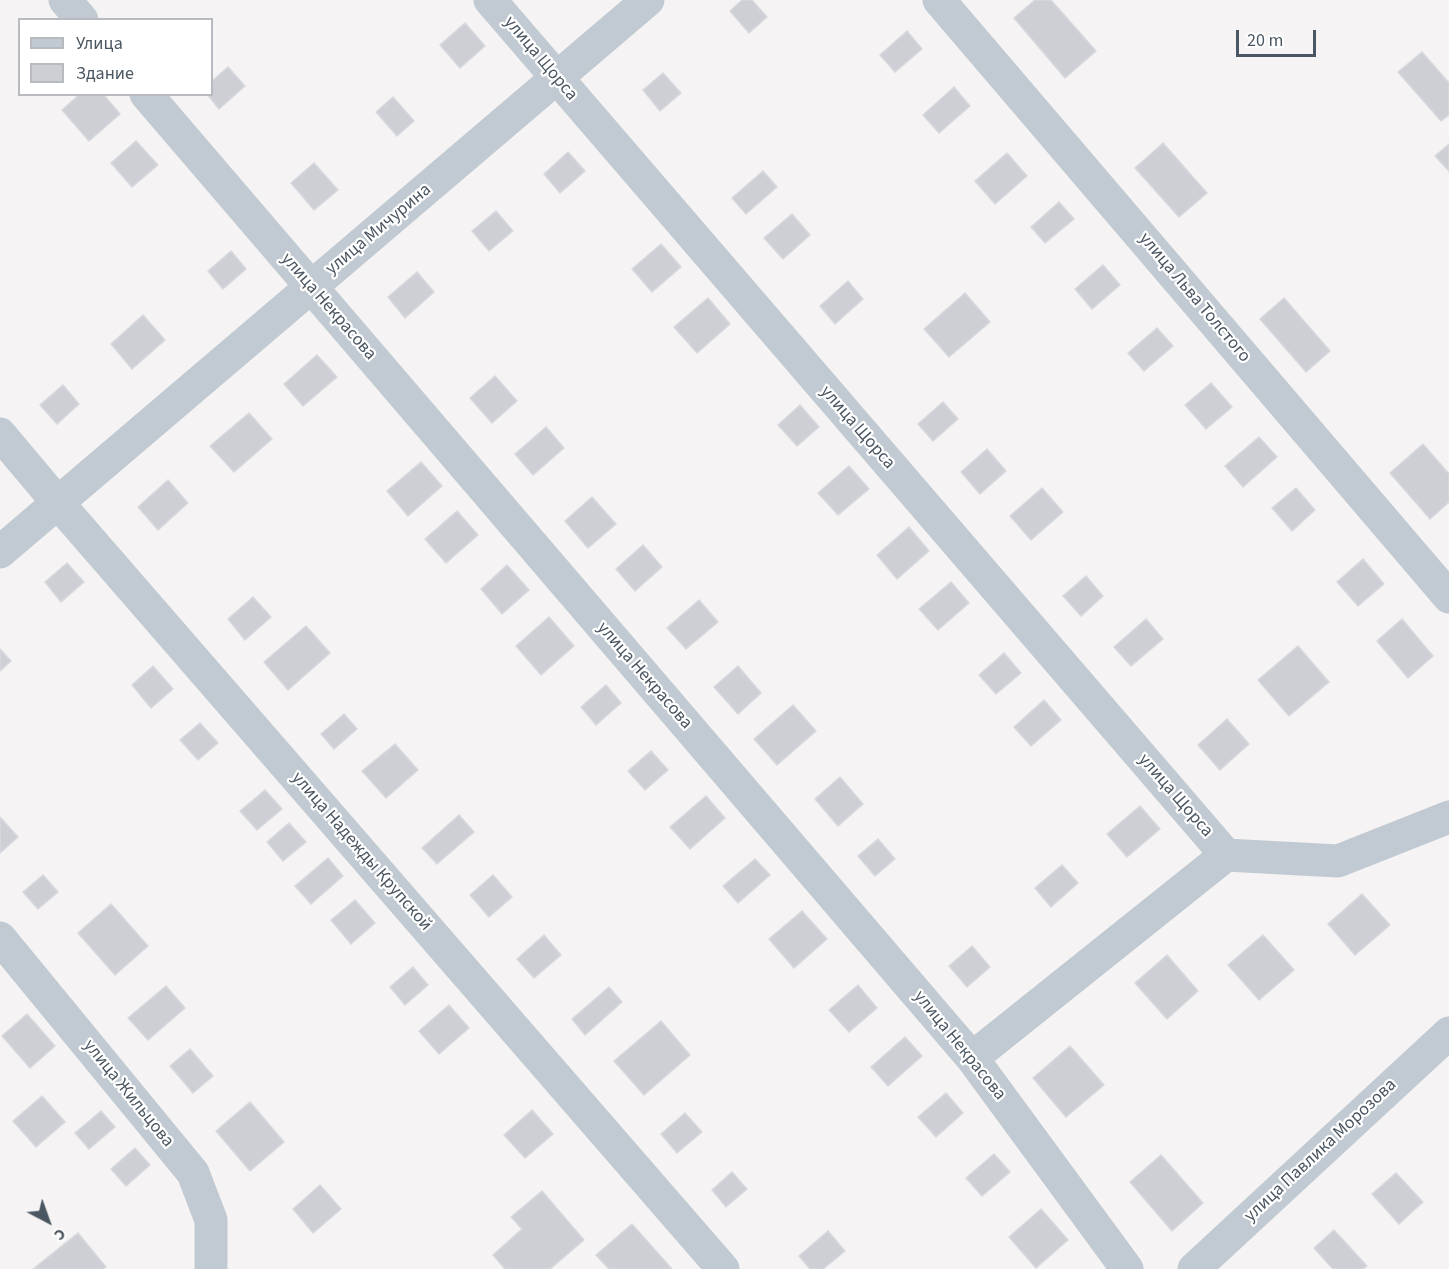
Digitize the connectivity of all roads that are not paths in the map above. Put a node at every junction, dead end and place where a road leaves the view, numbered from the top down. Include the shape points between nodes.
1 (65, 0) edge
2 (490, 0) edge
3 (648, 0) edge
4 (939, 0) edge
5 (80, 18) edge
6 (556, 79) junction
7 (148, 96) edge
8 (311, 287) junction
9 (0, 434) edge
10 (58, 504) junction
11 (0, 552) edge
12 (1449, 597) edge
13 (1449, 817) edge
14 (1226, 855) junction
15 (0, 938) edge
16 (1449, 1033) edge
17 (972, 1058) junction
18 (211, 1269) edge
19 (723, 1269) edge
20 (1127, 1269) edge
21 (1194, 1269) edge

1 - 5 street
2 - 6 street, улица Щорса
3 - 6 street, улица Мичурина
4 - 12 street, улица Льва Толстого
6 - 8 street, улица Мичурина
6 - 14 street, улица Щорса
7 - 8 street, улица Некрасова
8 - 10 street, улица Мичурина
8 - 17 street, улица Некрасова
9 - 10 street, улица Надежды Крупской
10 - 11 street, улица Мичурина
10 - 19 street, улица Надежды Крупской
13 - 14 street via 1338,861
14 - 17 street
15 - 18 street, улица Жильцова via 193,1173 211,1220
16 - 21 street, улица Павлика Морозова
17 - 20 street, улица Некрасова

